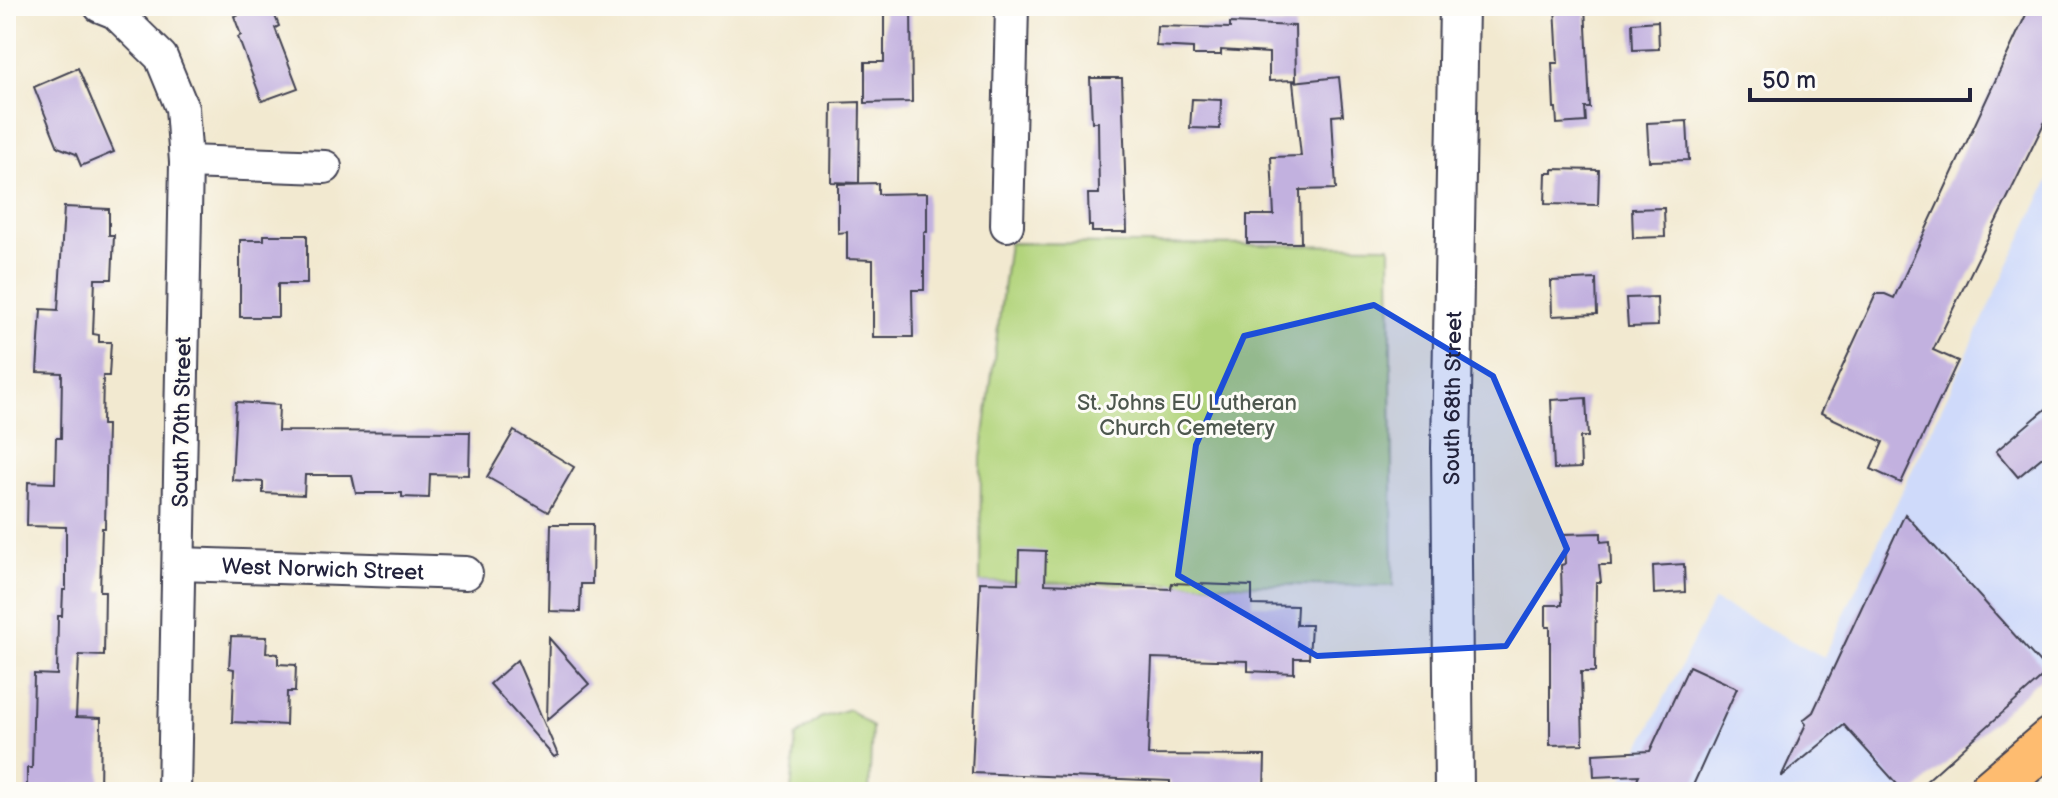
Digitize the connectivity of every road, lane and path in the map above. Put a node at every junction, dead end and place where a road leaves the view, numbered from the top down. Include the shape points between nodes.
1 (100, 6) edge
2 (1012, 6) edge
3 (1459, 6) edge
4 (186, 162) junction
5 (325, 167) dead end
6 (1007, 225) dead end
7 (179, 564) junction
8 (466, 573) dead end
9 (2052, 739) edge
10 (174, 792) edge
11 (1454, 792) edge
12 (1990, 792) edge

1 - 4 street, South 70th Street via 115,12 161,57 182,108
2 - 6 street
3 - 11 street, South 68th Street via 1451,448
4 - 5 street
4 - 7 street, South 70th Street
7 - 8 street, West Norwich Street
7 - 10 street, South 70th Street
9 - 12 main road

